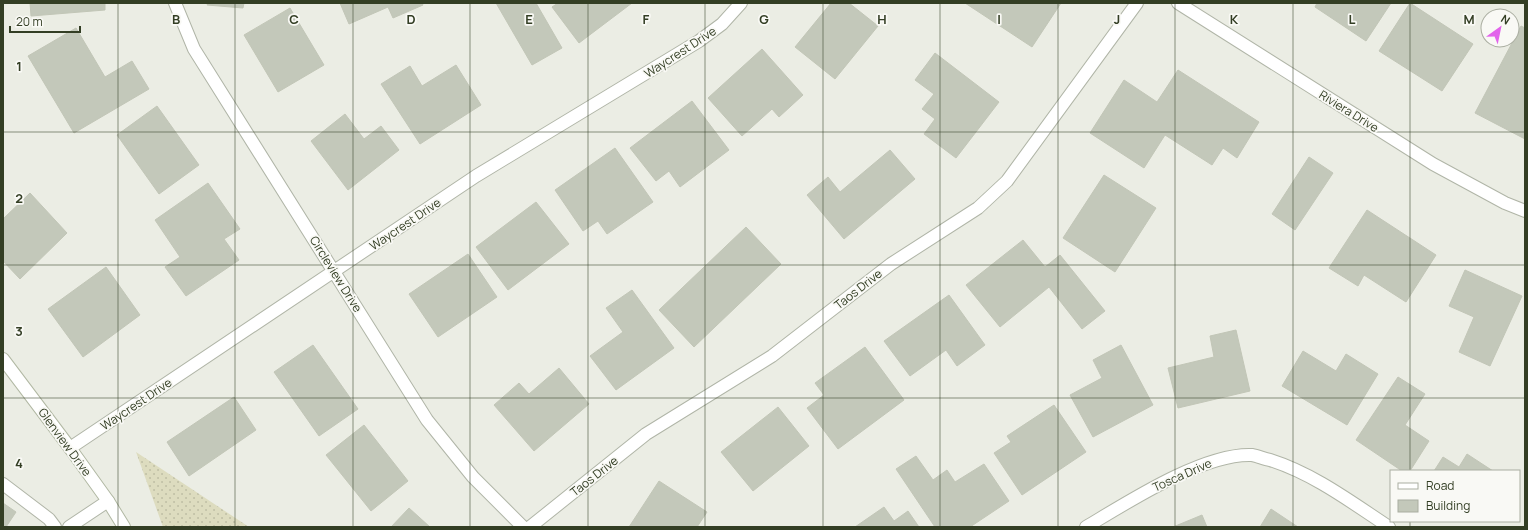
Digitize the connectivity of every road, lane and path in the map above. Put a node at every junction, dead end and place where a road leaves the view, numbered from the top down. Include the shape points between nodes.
1 (175, 3) edge
2 (741, 3) edge
3 (1137, 3) edge
4 (1178, 3) edge
5 (1525, 211) edge
6 (334, 272) junction
7 (3, 359) edge
8 (70, 448) junction
9 (3, 484) edge
10 (108, 501) junction
11 (56, 527) edge
12 (69, 527) edge
13 (124, 527) edge
14 (523, 527) edge
15 (530, 527) edge
16 (1086, 527) edge
17 (1389, 527) edge

1 - 6 street, Circleview Drive via 194,49
2 - 6 street, Waycrest Drive via 722,24 699,41 476,176
3 - 15 street, Taos Drive via 1007,181 978,208 891,264 772,356 646,434
4 - 5 street, Riviera Drive via 1433,164
6 - 8 street, Waycrest Drive
6 - 14 street, Circleview Drive via 427,420 473,477
7 - 8 street, Glenview Drive
8 - 10 street, Glenview Drive
9 - 11 street
10 - 12 street
10 - 13 street, Glenview Drive
16 - 17 street, Tosca Drive via 1140,494 1212,461 1253,455 1306,474

